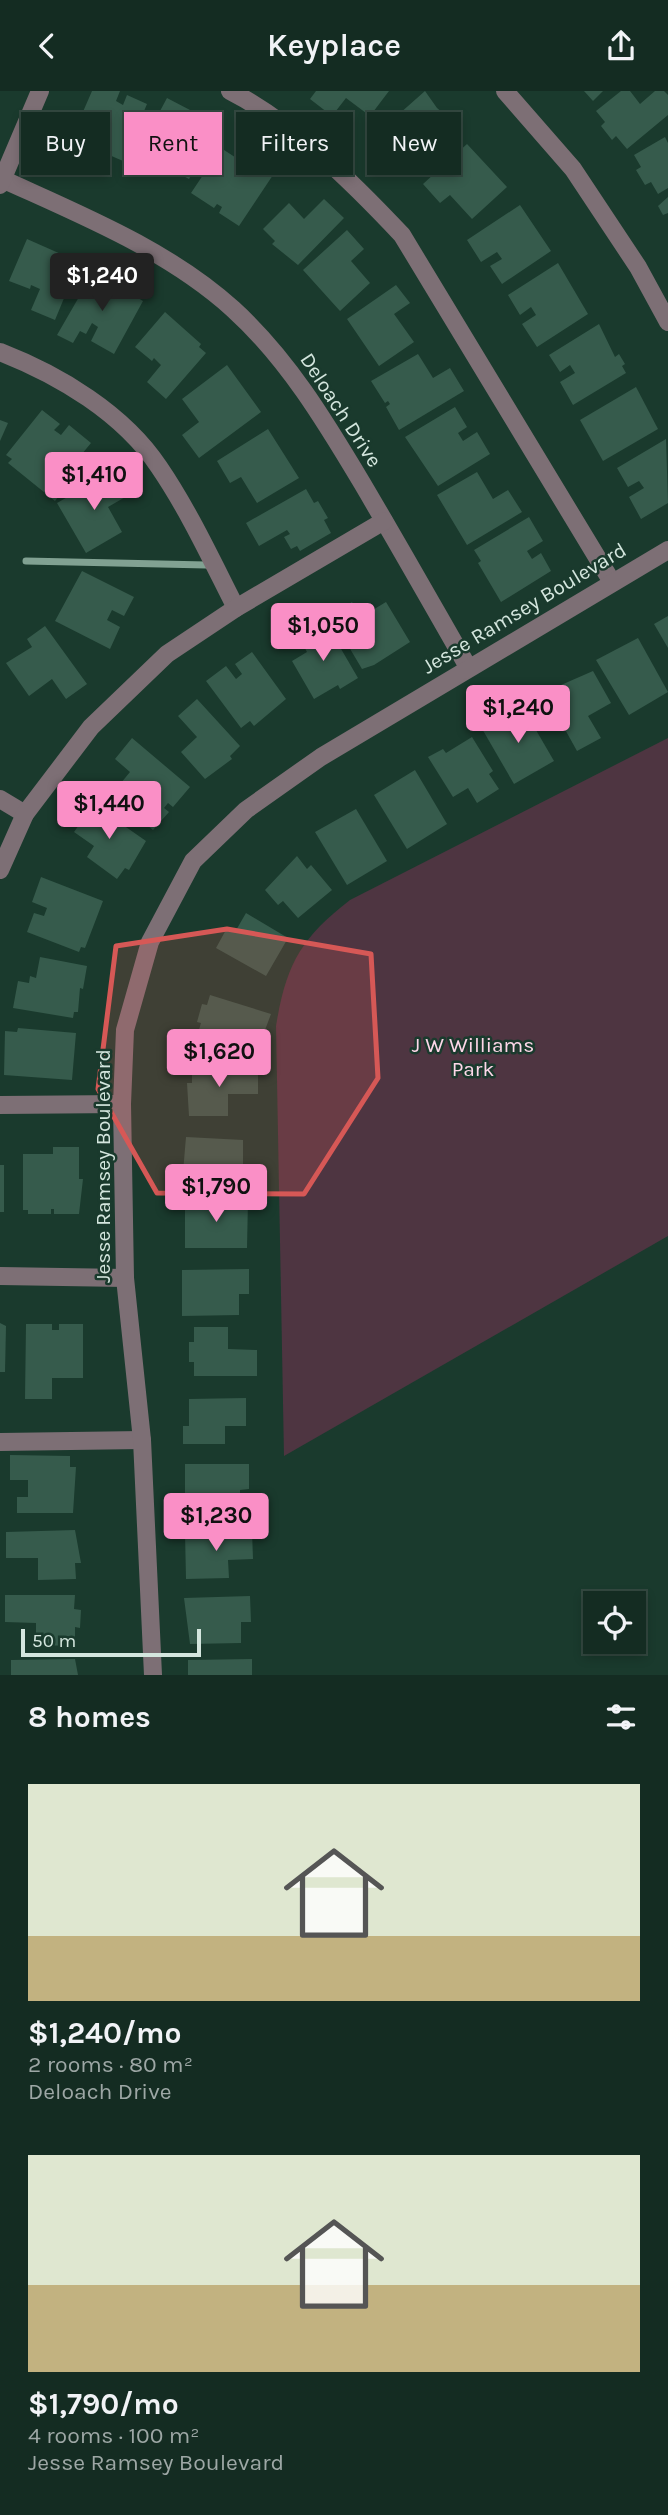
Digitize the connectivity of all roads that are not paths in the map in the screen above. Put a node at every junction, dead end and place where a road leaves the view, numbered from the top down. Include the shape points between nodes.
1 (40, 91) edge
2 (230, 91) edge
3 (505, 91) edge
4 (1, 182) edge
5 (668, 321) edge
6 (0, 352) edge
7 (384, 521) junction
8 (668, 550) edge
9 (612, 582) junction
10 (236, 608) junction
11 (468, 667) junction
12 (0, 799) edge
13 (25, 814) junction
14 (0, 870) edge
15 (122, 1104) junction
16 (0, 1105) edge
17 (0, 1276) edge
18 (125, 1278) junction
19 (142, 1440) junction
20 (0, 1442) edge
21 (153, 1675) edge

1 - 4 street
2 - 9 street via 255,104 358,187 402,235
3 - 5 street via 573,169
4 - 7 street, Deloach Drive via 111,229 179,269 233,309 282,361 321,415
6 - 10 street via 39,367 122,425 158,465
7 - 10 street
7 - 11 street, Deloach Drive
8 - 9 street, Jesse Ramsey Boulevard
9 - 11 street, Jesse Ramsey Boulevard
10 - 13 street via 167,654 125,693 91,727
11 - 15 street, Jesse Ramsey Boulevard via 246,810 193,861 150,942 125,1030
12 - 13 street
13 - 14 street
15 - 16 street
15 - 18 street, Jesse Ramsey Boulevard
17 - 18 street
18 - 19 street, Jesse Ramsey Boulevard
19 - 20 street
19 - 21 street, Jesse Ramsey Boulevard

